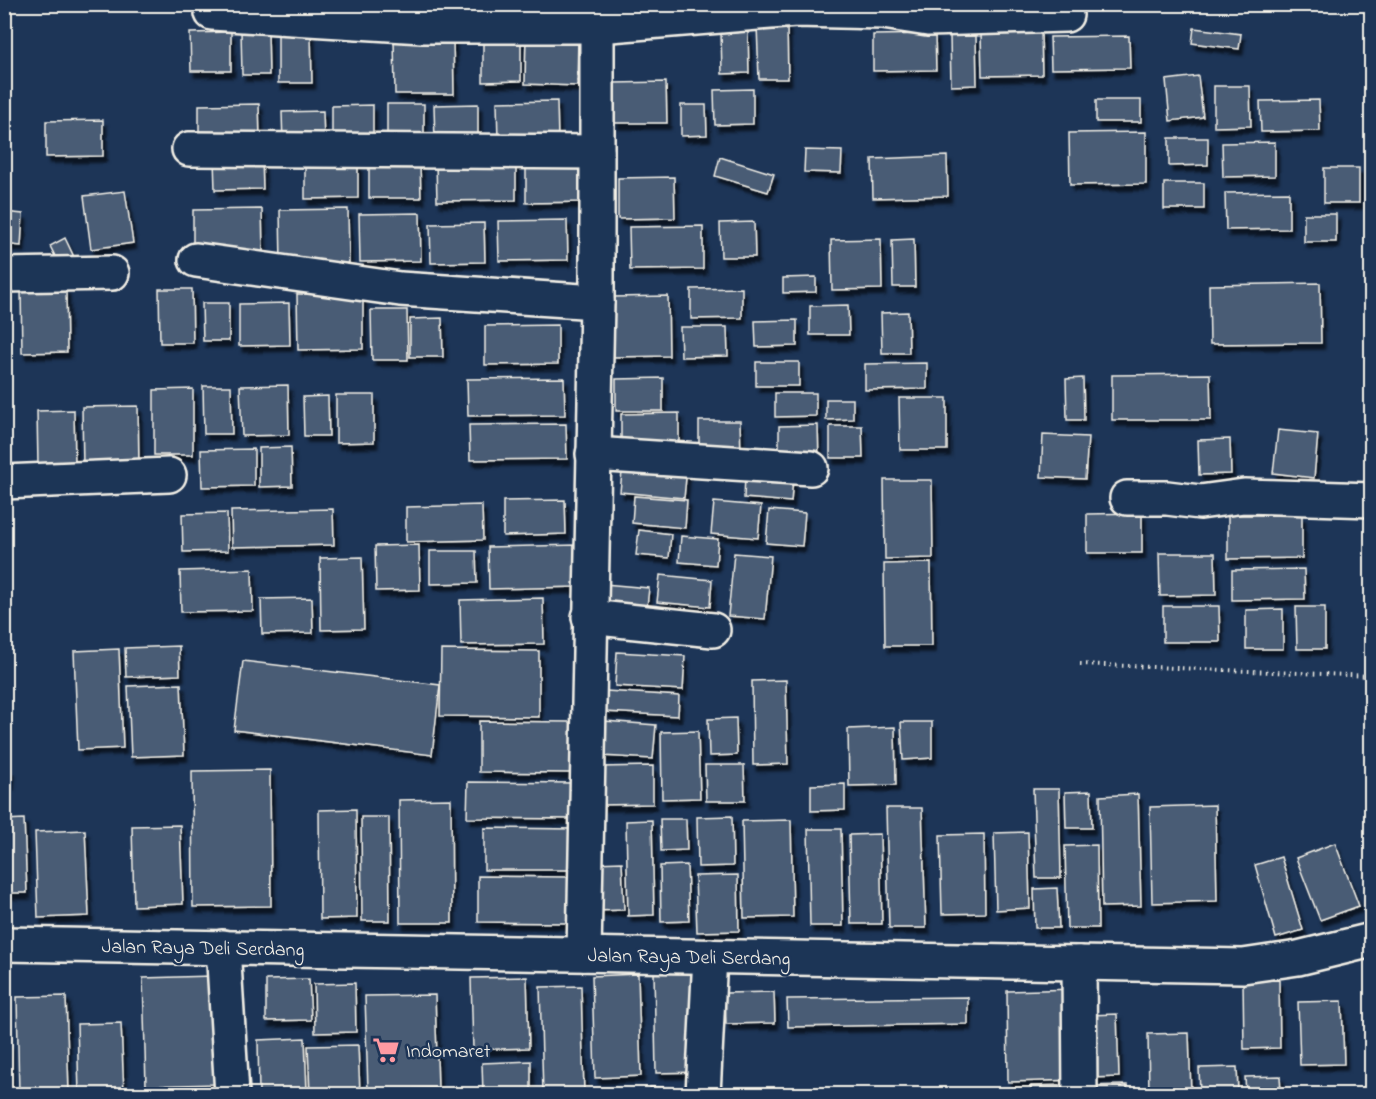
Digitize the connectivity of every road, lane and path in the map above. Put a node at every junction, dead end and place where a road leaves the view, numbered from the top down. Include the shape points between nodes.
1 (212, 13) dead end
2 (597, 15) edge
3 (1066, 15) dead end
4 (189, 149) dead end
5 (597, 152) junction
6 (196, 260) dead end
7 (112, 273) dead end
8 (4, 275) edge
9 (597, 302) junction
10 (593, 454) junction
11 (811, 468) dead end
12 (169, 475) dead end
13 (4, 482) edge
14 (1127, 498) dead end
15 (1371, 500) edge
16 (589, 616) junction
17 (713, 630) dead end
18 (1080, 664) dead end
19 (1371, 676) edge
20 (1371, 940) edge
21 (4, 944) edge
22 (223, 947) junction
23 (584, 954) junction
24 (710, 956) junction
25 (1079, 963) junction
26 (232, 1095) edge
27 (703, 1095) edge
28 (1080, 1095) edge

1 - 2 street via 422,26
2 - 3 street via 796,10 884,12 928,19
2 - 5 street
4 - 5 street
5 - 9 street
6 - 9 street via 400,289
7 - 8 street
9 - 10 street
10 - 11 street
10 - 16 street
12 - 13 street
14 - 15 street via 1200,502 1244,496
16 - 17 street
16 - 23 street
18 - 19 path
20 - 25 street, Jalan Raya Deli Serdang via 1298,958 1243,966
21 - 22 street, Jalan Raya Deli Serdang
22 - 23 street, Jalan Raya Deli Serdang
22 - 26 street
23 - 24 street, Jalan Raya Deli Serdang
24 - 25 street, Jalan Raya Deli Serdang
24 - 27 street
25 - 28 street

